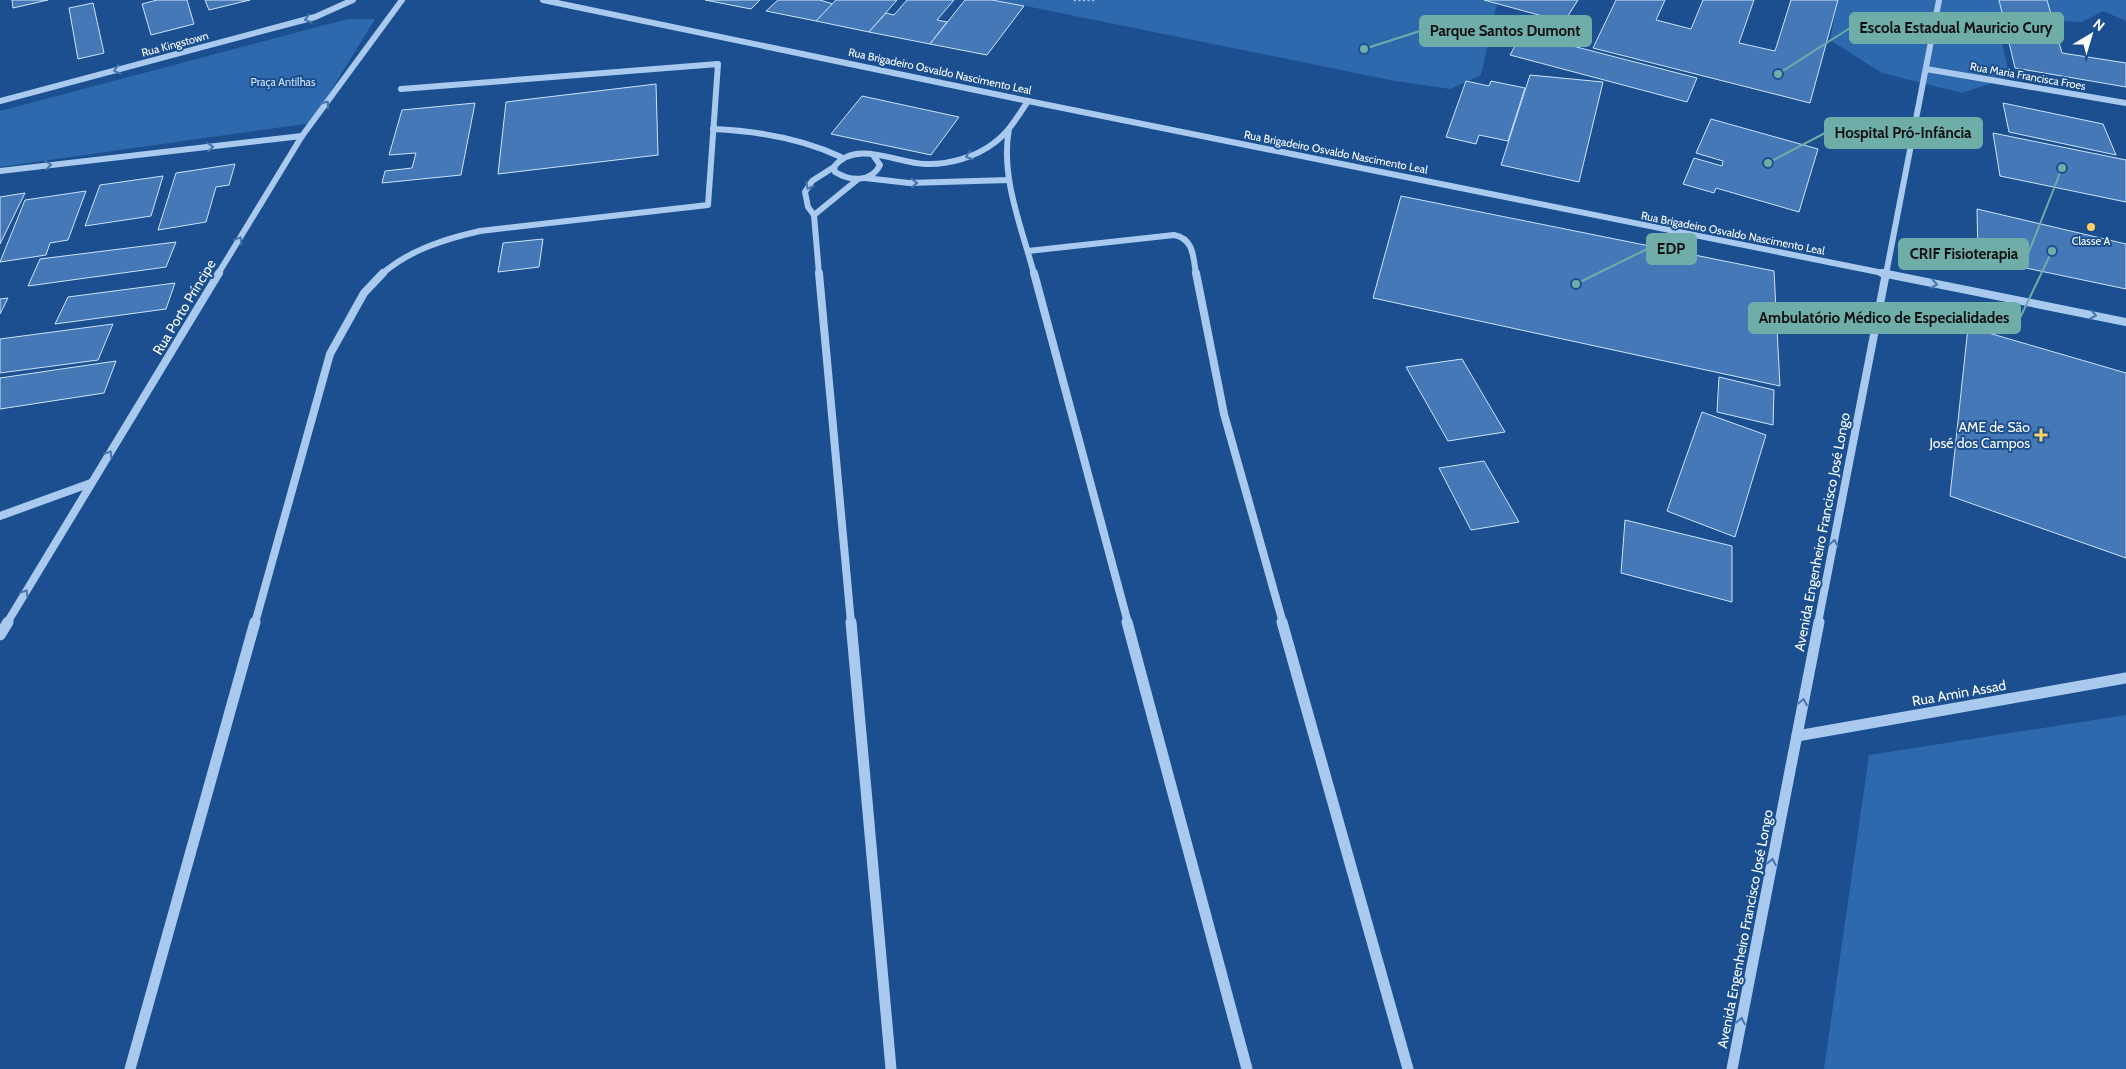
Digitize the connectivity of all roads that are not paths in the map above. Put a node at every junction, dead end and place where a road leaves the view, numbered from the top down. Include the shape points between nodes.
1 (353, 0) edge
2 (402, 0) edge
3 (543, 0) edge
4 (1939, 0) edge
5 (1926, 69) junction
6 (401, 89) dead end
7 (0, 101) edge
8 (1028, 101) junction
9 (2126, 103) edge
10 (713, 129) junction
11 (1009, 129) junction
12 (302, 136) junction
13 (873, 155) junction
14 (841, 157) junction
15 (834, 167) junction
16 (0, 171) edge
17 (865, 178) junction
18 (857, 180) junction
19 (1009, 180) junction
20 (814, 215) junction
21 (1028, 251) junction
22 (1886, 275) junction
23 (2126, 322) edge
24 (91, 483) junction
25 (0, 516) edge
26 (0, 635) edge
27 (2126, 678) edge
28 (1797, 736) junction
29 (130, 1069) edge
30 (891, 1069) edge
31 (1246, 1069) edge
32 (1408, 1069) edge
33 (1732, 1069) edge

1 -> 7 street, Rua Kingstown via 315,17
12 -> 2 street, Rua Porto Príncipe
3 - 8 street, Rua Brigadeiro Osvaldo Nascimento Leal
4 - 5 street, Avenida Engenheiro Francisco José Longo
5 - 9 street, Rua Maria Francisca Froes
5 - 22 street, Avenida Engenheiro Francisco José Longo
6 - 10 street via 718,64
8 - 11 street
8 - 22 street, Rua Brigadeiro Osvaldo Nascimento Leal
10 - 14 street via 784,136
10 - 29 street via 708,205 459,236 416,252 378,278 364,293 330,354
11 -> 13 street via 988,147 959,159 910,163
11 - 19 street via 1006,145
16 -> 12 street
24 -> 12 street, Rua Porto Príncipe
13 - 14 street via 857,152
13 - 17 street via 880,165
14 - 15 street
15 - 18 street via 840,176
15 -> 20 street via 821,172 806,188 804,198
17 - 18 street
17 -> 19 street via 910,183
18 - 20 street
19 - 21 street
20 - 30 street
21 - 31 street
21 - 32 street via 1174,235 1183,236 1190,243 1224,414
22 -> 23 street, Rua Brigadeiro Osvaldo Nascimento Leal
28 -> 22 street, Avenida Engenheiro Francisco José Longo
24 - 25 street
26 -> 24 street, Rua Porto Príncipe
27 - 28 street, Rua Amin Assad
33 -> 28 street, Avenida Engenheiro Francisco José Longo

